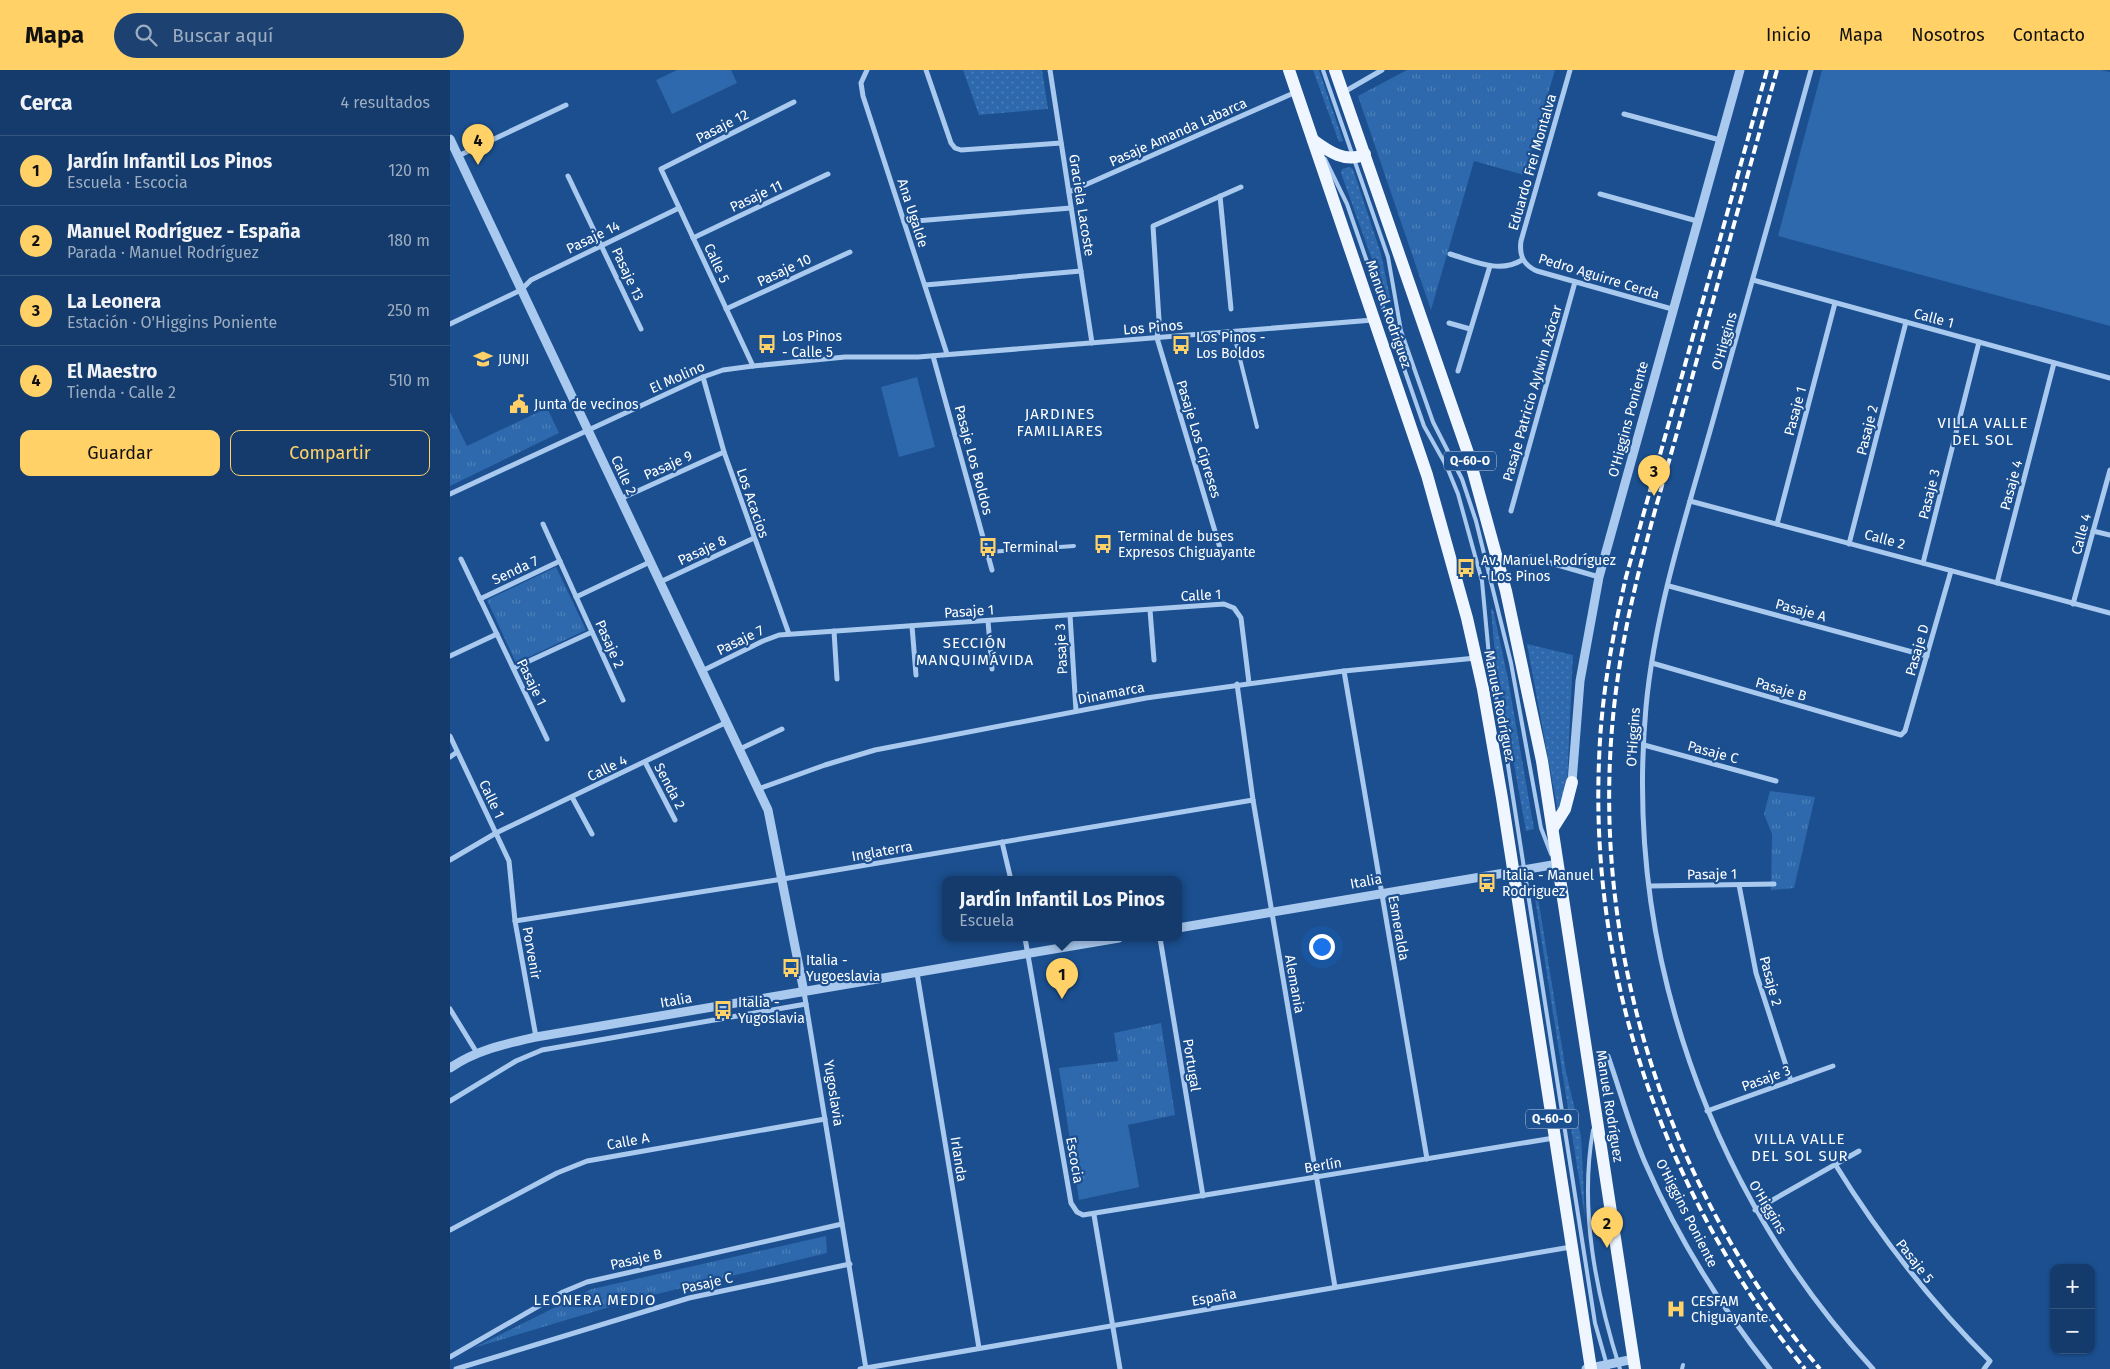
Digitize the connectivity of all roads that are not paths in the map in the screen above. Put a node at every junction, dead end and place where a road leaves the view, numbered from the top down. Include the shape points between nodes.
1 (867, 70) edge
2 (926, 70) edge
3 (1050, 70) edge
4 (1289, 70) edge
5 (1324, 70) edge
6 (1336, 70) edge
7 (1382, 70) edge
8 (1570, 70) edge
9 (1740, 70) edge
10 (1810, 70) edge
11 (1296, 92) junction
12 (1343, 92) junction
13 (794, 102) dead end
14 (566, 105) dead end
15 (1624, 114) dead end
16 (450, 139) edge
17 (1313, 140) junction
18 (1720, 140) junction
19 (1061, 143) junction
20 (458, 156) junction
21 (1359, 156) junction
22 (660, 169) joint
23 (828, 174) dead end
24 (568, 176) dead end
25 (1241, 187) dead end
26 (1069, 192) junction
27 (1600, 194) dead end
28 (1220, 196) junction
29 (679, 208) junction
30 (1071, 208) junction
31 (1697, 221) junction
32 (904, 222) junction
33 (693, 238) junction
34 (601, 245) junction
35 (850, 252) dead end
36 (1450, 254) dead end
37 (1522, 260) junction
38 (1490, 266) junction
39 (1081, 271) junction
40 (1753, 280) junction
41 (1575, 282) junction
42 (925, 285) junction
43 (521, 290) junction
44 (1835, 303) junction
45 (726, 309) junction
46 (1231, 309) dead end
47 (1672, 309) junction
48 (1375, 320) junction
49 (1906, 322) junction
50 (1449, 323) dead end
51 (450, 324) edge
52 (641, 328) dead end
53 (1470, 329) junction
54 (1233, 331) junction
55 (1157, 338) junction
56 (1979, 342) junction
57 (1092, 343) junction
58 (947, 354) junction
59 (934, 356) junction
60 (2054, 363) junction
61 (753, 366) junction
62 (1458, 371) dead end
63 (703, 377) junction
64 (2110, 378) edge
65 (1257, 427) dead end
66 (588, 430) junction
67 (724, 452) junction
68 (2110, 470) edge
69 (450, 494) edge
70 (620, 499) junction
71 (1690, 501) junction
72 (1511, 511) dead end
73 (543, 524) dead end
74 (1777, 524) junction
75 (2093, 531) junction
76 (2110, 535) edge
77 (754, 538) junction
78 (1849, 544) junction
79 (1074, 546) dead end
80 (1220, 548) dead end
81 (988, 552) junction
82 (1530, 557) dead end
83 (461, 559) dead end
84 (560, 561) junction
85 (650, 562) junction
86 (1922, 563) junction
87 (992, 570) dead end
88 (1951, 571) junction
89 (1599, 577) junction
90 (660, 582) junction
91 (1996, 583) junction
92 (1669, 586) junction
93 (576, 597) junction
94 (480, 599) junction
95 (2073, 604) junction
96 (1150, 610) junction
97 (2110, 613) edge
98 (1070, 615) junction
99 (988, 621) junction
100 (912, 626) junction
101 (834, 631) junction
102 (592, 632) junction
103 (497, 634) junction
104 (789, 634) junction
105 (450, 656) edge
106 (1927, 656) junction
107 (1476, 658) junction
108 (1154, 660) dead end
109 (1652, 663) junction
110 (514, 668) junction
111 (992, 669) dead end
112 (702, 671) junction
113 (1344, 671) junction
114 (916, 675) dead end
115 (837, 679) dead end
116 (1249, 683) junction
117 (1237, 684) junction
118 (623, 700) dead end
119 (1076, 711) junction
120 (727, 722) junction
121 (782, 729) dead end
122 (1903, 734) joint
123 (450, 736) edge
124 (548, 739) dead end
125 (1644, 745) junction
126 (740, 749) junction
127 (457, 752) junction
128 (450, 757) edge
129 (644, 762) junction
130 (1776, 781) dead end
131 (1572, 782) joint
132 (758, 789) junction
133 (572, 797) junction
134 (1252, 800) junction
135 (675, 820) dead end
136 (772, 823) joint
137 (1553, 828) junction
138 (496, 834) junction
139 (592, 834) dead end
140 (1002, 842) junction
141 (450, 860) edge
142 (1558, 864) junction
143 (1519, 869) junction
144 (512, 872) joint
145 (1010, 876) edge
146 (783, 879) junction
147 (1774, 884) dead end
148 (1739, 885) junction
149 (1650, 886) junction
150 (1382, 892) junction
151 (1271, 912) junction
152 (515, 921) junction
153 (1182, 927) edge
154 (1026, 941) edge
155 (1101, 941) edge
156 (1160, 941) edge
157 (1028, 953) junction
158 (917, 973) junction
159 (804, 992) junction
160 (806, 1004) junction
161 (450, 1009) edge
162 (536, 1037) junction
163 (477, 1053) junction
164 (1608, 1056) dead end
165 (1833, 1066) dead end
166 (450, 1068) edge
167 (1791, 1081) junction
168 (450, 1101) edge
169 (1707, 1111) junction
170 (1596, 1116) junction
171 (825, 1119) junction
172 (1555, 1138) junction
173 (1859, 1151) dead end
174 (1427, 1159) junction
175 (1835, 1164) junction
176 (1316, 1178) junction
177 (1203, 1196) junction
178 (1755, 1210) junction
179 (1094, 1214) junction
180 (842, 1224) junction
181 (450, 1230) edge
182 (1572, 1247) junction
183 (850, 1264) junction
184 (1335, 1288) junction
185 (1113, 1326) junction
186 (979, 1348) junction
187 (450, 1357) edge
188 (1634, 1364) edge
189 (1619, 1366) edge
190 (1607, 1367) edge
191 (456, 1369) edge
192 (864, 1369) edge
193 (1120, 1369) edge
194 (1589, 1369) edge
195 (1770, 1369) edge
196 (1873, 1369) edge
197 (1984, 1369) edge

1 - 32 street, Ana Ugalde via 862,78 863,96
2 - 19 street via 955,148
3 - 19 street, Graciela Lacoste
4 - 11 main road, Manuel Rodríguez / Q-60-O
5 - 21 lane
6 - 12 main road, Manuel Rodríguez / Q-60-O
7 - 12 street
8 - 37 street, Eduardo Frei Montalva via 1521,241
9 - 18 street, O'Higgins Poniente
10 - 40 street, O'Higgins
11 - 17 main road, Manuel Rodríguez / Q-60-O
11 - 26 street, Pasaje Amanda Labarca
12 - 21 main road, Manuel Rodríguez / Q-60-O
13 - 22 street, Pasaje 12
14 - 20 street
15 - 18 street
16 - 20 street, Calle 2
17 - 21 main road via 1337,155
17 - 48 main road, Manuel Rodríguez / Q-60-O
17 - 143 lane via 1341,189 1424,426 1453,481 1464,512 1484,591 1488,656
18 - 31 street, O'Higgins Poniente
19 - 26 street, Graciela Lacoste
20 - 43 street, Calle 2
21 - 137 main road, Manuel Rodríguez / Q-60-O via 1468,453 1484,508 1528,686
21 - 142 lane via 1388,257 1401,331 1430,416 1462,479 1476,521 1511,663 1541,828
22 - 29 street, Calle 5
23 - 33 street, Pasaje 11
24 - 34 street, Pasaje 13
25 - 28 street
26 - 30 street, Graciela Lacoste
27 - 31 street
28 - 46 street
28 - 55 street via 1153,226 1159,320
29 - 33 street, Calle 5
29 - 34 street, Pasaje 14
30 - 32 street
30 - 39 street, Graciela Lacoste
31 - 47 street, O'Higgins Poniente
32 - 42 street, Ana Ugalde
33 - 45 street, Calle 5
34 - 43 street, Pasaje 14 via 531,280
34 - 52 street, Pasaje 13
35 - 45 street, Pasaje 10
36 - 38 street
37 - 38 street via 1507,266
37 - 41 street, Pedro Aguirre Cerda via 1532,269
38 - 53 street
39 - 42 street
39 - 57 street, Graciela Lacoste
40 - 44 street, Calle 1
40 - 71 street, O'Higgins
41 - 47 street, Pedro Aguirre Cerda
41 - 72 street, Pasaje Patricio Aylwin Azócar
42 - 58 street, Ana Ugalde
43 - 51 street, Pasaje 14
43 - 66 street, Calle 2
44 - 49 street, Calle 1
44 - 74 street, Pasaje 1
45 - 61 street, Calle 5
47 - 89 street, O'Higgins Poniente
48 - 54 street, Los Pinos
48 - 107 main road, Manuel Rodríguez / Q-60-O via 1427,475
49 - 56 street, Calle 1
49 - 78 street, Pasaje 2
50 - 53 street
53 - 62 street
54 - 55 street, Los Pinos
54 - 65 lane
55 - 57 street, Los Pinos
55 - 80 street, Pasaje Los Cipreses
56 - 60 street, Calle 1
56 - 86 street, Pasaje 3
57 - 58 street, Los Pinos
58 - 59 street, Los Pinos
59 - 61 street, El Molino via 845,358
59 - 81 street, Pasaje Los Boldos
60 - 64 street, Calle 1
60 - 91 street, Pasaje 4
61 - 63 street, El Molino via 723,370
63 - 66 street, El Molino
63 - 67 street, Los Acacios
66 - 69 street, El Molino
66 - 70 street, Calle 2
67 - 70 street, Pasaje 9
67 - 77 street, Los Acacios
68 - 75 street, Calle 4
70 - 85 street, Calle 2
71 - 74 street, Calle 2
71 - 92 street, O'Higgins
73 - 84 street, Pasaje 2
74 - 78 street, Calle 2
75 - 76 street
75 - 95 street, Calle 4
77 - 90 street, Pasaje 8
77 - 104 street, Los Acacios
78 - 86 street, Calle 2
79 - 81 lane
81 - 87 street, Pasaje Los Boldos
82 - 89 street
83 - 94 street, Pasaje 1
84 - 93 street, Pasaje 2
84 - 94 street, Senda 7
85 - 90 street, Calle 2
85 - 93 street
86 - 88 street, Calle 2
88 - 91 street, Calle 2
88 - 106 street, Pasaje D
89 - 131 street, O'Higgins Poniente via 1580,681
90 - 112 street, Calle 2
91 - 95 street, Calle 2
92 - 106 street, Pasaje A
92 - 109 street, O'Higgins
93 - 102 street, Pasaje 2
94 - 103 street, Pasaje 1
95 - 97 street
96 - 98 street, Pasaje 1
96 - 108 street
96 - 116 street, Calle 1 via 1219,604 1234,608 1242,624
98 - 99 street, Pasaje 1
98 - 119 street, Pasaje 3
99 - 100 street, Pasaje 1
99 - 111 street
100 - 101 street, Pasaje 1
100 - 114 street
101 - 104 street, Pasaje 1
101 - 115 street
102 - 110 street
102 - 118 street, Pasaje 2
103 - 105 street
103 - 110 street, Pasaje 1
104 - 112 street, Pasaje 7 via 763,641
106 - 122 street, Pasaje D
107 - 113 street, Dinamarca
107 - 143 main road, Manuel Rodríguez / Q-60-O
109 - 122 street, Pasaje B
109 - 125 street, O'Higgins
110 - 124 street, Pasaje 1
112 - 120 street, Calle 2
113 - 116 street, Dinamarca
113 - 150 street, Esmeralda
116 - 117 street, Dinamarca
117 - 119 street, Dinamarca
117 - 134 street, Alemania
119 - 132 street, Dinamarca via 875,750 825,764
120 - 126 street, Calle 2
120 - 129 street, Calle 4
121 - 126 street
123 - 127 street, Calle 1
125 - 130 street, Pasaje C
125 - 149 street, O'Higgins via 1643,821
126 - 132 street, Calle 2
127 - 128 street
127 - 138 street, Calle 1
129 - 133 street, Calle 4
129 - 135 street, Senda 2
131 - 137 main road via 1565,809
132 - 136 street, Calle 2
133 - 138 street, Calle 4
133 - 139 street
134 - 140 street, Inglaterra
134 - 151 street, Alemania
136 - 146 street, Yugoslavia
137 - 142 main road, Manuel Rodríguez / Q-60-O
138 - 141 street
138 - 144 street, Calle 1
140 - 145 street
140 - 146 street, Inglaterra
142 - 143 street, Italia
142 - 170 main road, Manuel Rodríguez / Q-60-O
143 - 150 street, Italia
143 - 172 main road, Manuel Rodríguez / Q-60-O
143 - 190 lane via 1596,1324
144 - 152 street, Porvenir
146 - 152 street, Inglaterra
146 - 159 street, Yugoslavia
147 - 148 street, Pasaje 1
148 - 149 street, Pasaje 1
148 - 167 street, Pasaje 2 via 1756,973
149 - 169 street, O'Higgins via 1671,1001
150 - 151 street, Italia
150 - 174 street, Esmeralda
151 - 153 street, Italia
151 - 176 street, Alemania
152 - 162 street, Porvenir
154 - 157 street, Escocia
155 - 157 street, Italia
156 - 177 street, Portugal
157 - 158 street, Italia
157 - 179 street, Escocia via 1072,1203 1078,1212
158 - 159 street, Italia
158 - 186 street, Irlanda
159 - 160 street, Yugoslavia
159 - 162 street, Italia
160 - 168 street, Italia via 542,1050 516,1061
160 - 171 street, Yugoslavia
161 - 163 street
162 - 163 street, Italia
163 - 166 street, Italia
164 - 195 street, O'Higgins Poniente via 1641,1151 1667,1210 1706,1279
165 - 167 street, Pasaje 3
167 - 169 street, Pasaje 3
169 - 178 street, O'Higgins
170 - 188 main road, Manuel Rodríguez / Q-60-O
170 - 189 lane via 1590,1161 1589,1221 1603,1311
171 - 180 street, Yugoslavia
171 - 181 street, Calle A via 586,1160
172 - 174 street, Berlín
172 - 182 main road, Manuel Rodríguez / Q-60-O
173 - 175 street
174 - 176 street, Berlín
175 - 178 street
175 - 197 street, Pasaje 5 via 1902,1264 1990,1362
176 - 177 street, Berlín
176 - 184 street, Alemania
177 - 179 street, Berlín
178 - 196 street, O'Higgins via 1808,1290
179 - 185 street
180 - 183 street, Yugoslavia
180 - 187 street, Pasaje B via 587,1282 563,1292
182 - 184 street, España
182 - 194 main road, Manuel Rodríguez / Q-60-O
183 - 191 street, Pasaje C via 689,1298
183 - 192 street, Yugoslavia
184 - 185 street, España
185 - 186 street, España
185 - 193 street
186 - 192 street, España
188 - 189 street
189 - 190 street
190 - 194 street

